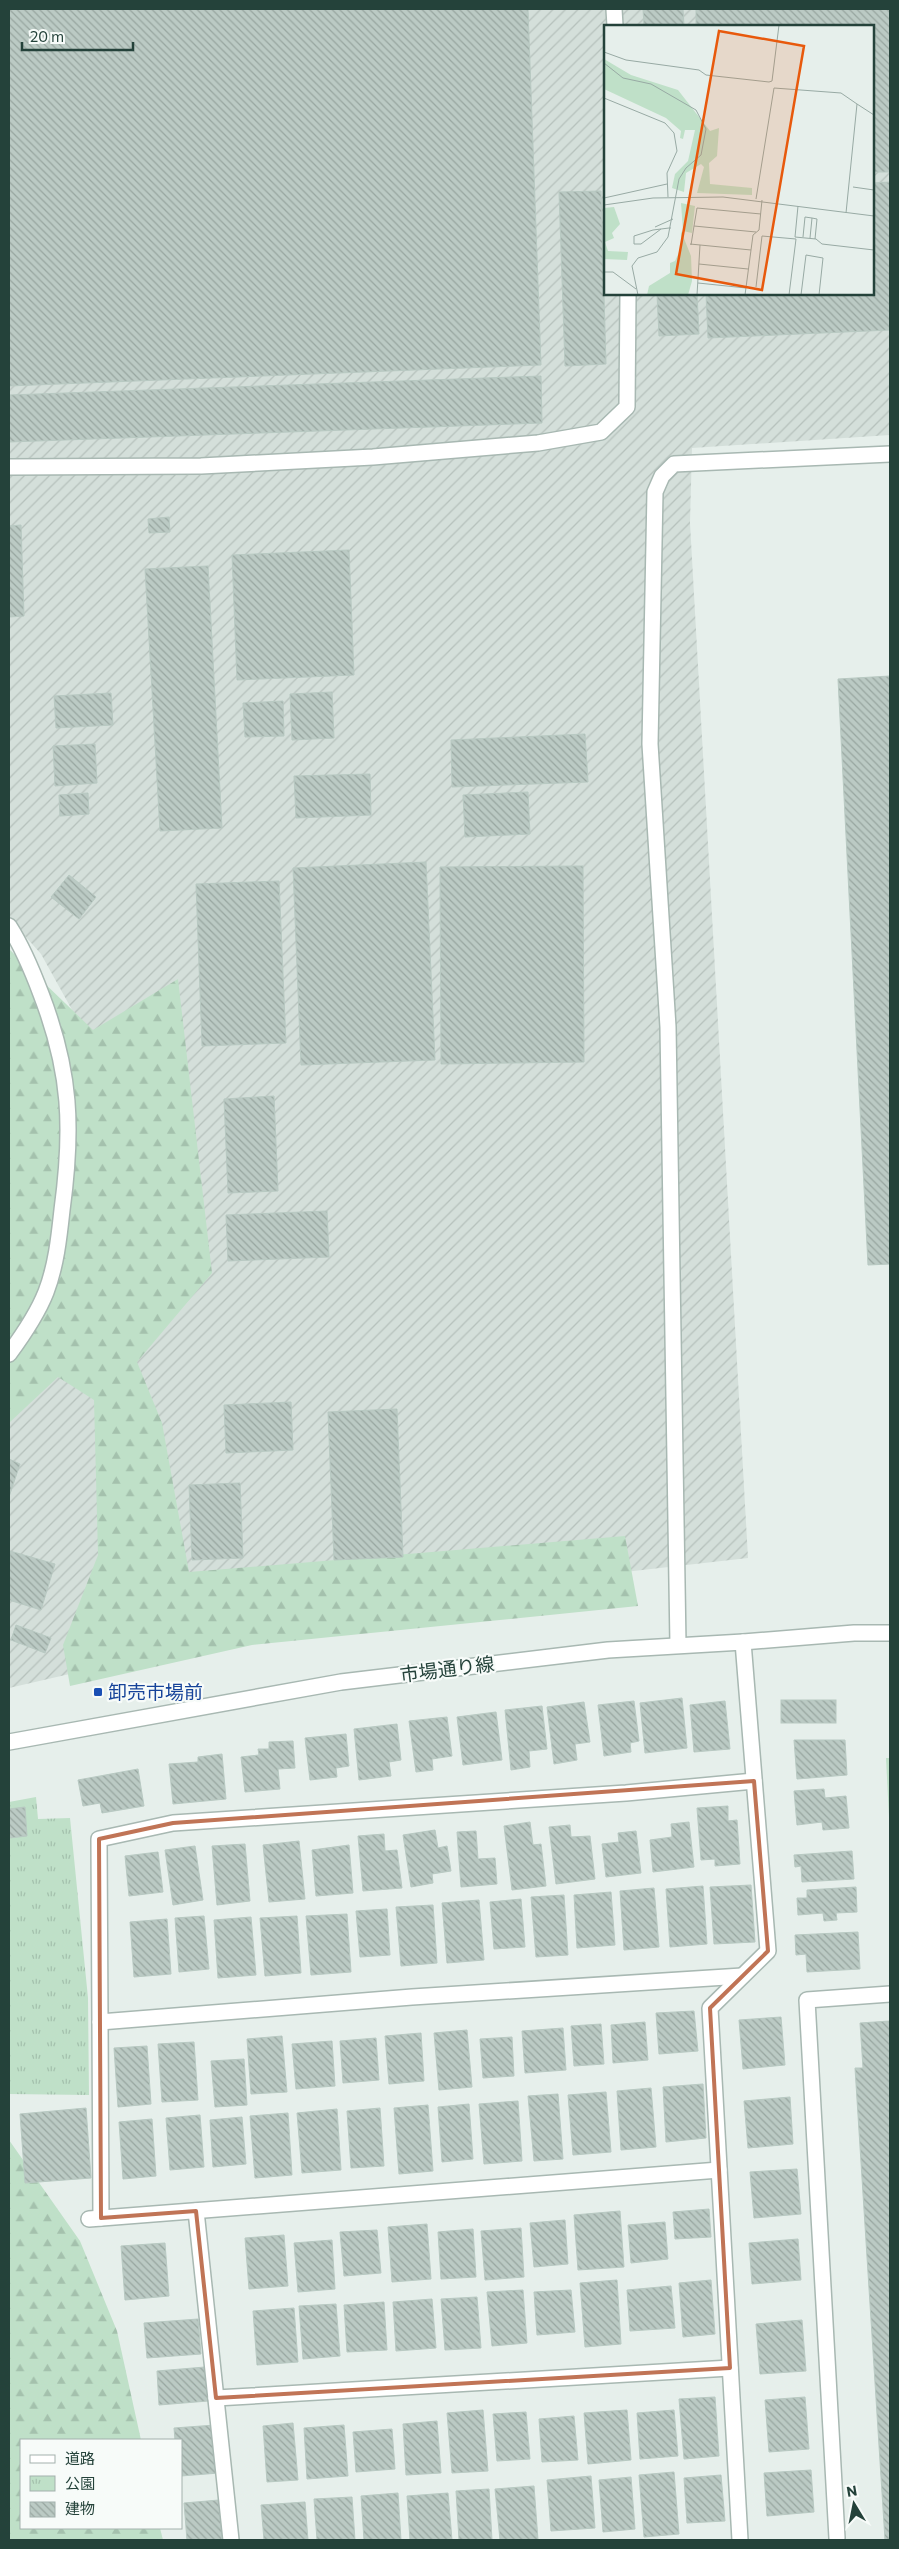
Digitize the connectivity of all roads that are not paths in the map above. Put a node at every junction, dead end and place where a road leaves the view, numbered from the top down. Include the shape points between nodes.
1 (614, 9) edge
2 (615, 25) edge
3 (628, 295) edge
4 (890, 454) edge
5 (9, 467) edge
6 (9, 926) edge
7 (9, 1354) edge
8 (890, 1633) edge
9 (744, 1642) junction
10 (678, 1644) junction
11 (9, 1742) edge
12 (754, 1781) junction
13 (742, 1976) junction
14 (890, 1994) edge
15 (100, 2022) junction
16 (719, 2170) junction
17 (196, 2211) junction
18 (730, 2368) junction
19 (216, 2398) junction
20 (837, 2538) dead end
21 (231, 2540) edge
22 (740, 2540) edge

1 - 2 street
3 - 5 street via 627,407 601,432 538,444 373,458 201,466
4 - 10 street via 674,464 662,476 655,492 650,744 668,1027
6 - 7 street via 24,949 62,1057 67,1088 68,1162 58,1248 46,1292
8 - 9 street, 市場通り線
9 - 10 street, 市場通り線
9 - 12 street
10 - 11 street, 市場通り線 via 341,1682
12 - 13 street via 768,1951
12 - 15 street via 616,1794 173,1823 99,1839
13 - 15 street via 412,1997
13 - 16 street via 710,2008
14 - 20 street via 806,2000
15 - 17 street via 95,2219
16 - 17 street
16 - 18 street
17 - 19 street
18 - 19 street
18 - 22 street
19 - 21 street

